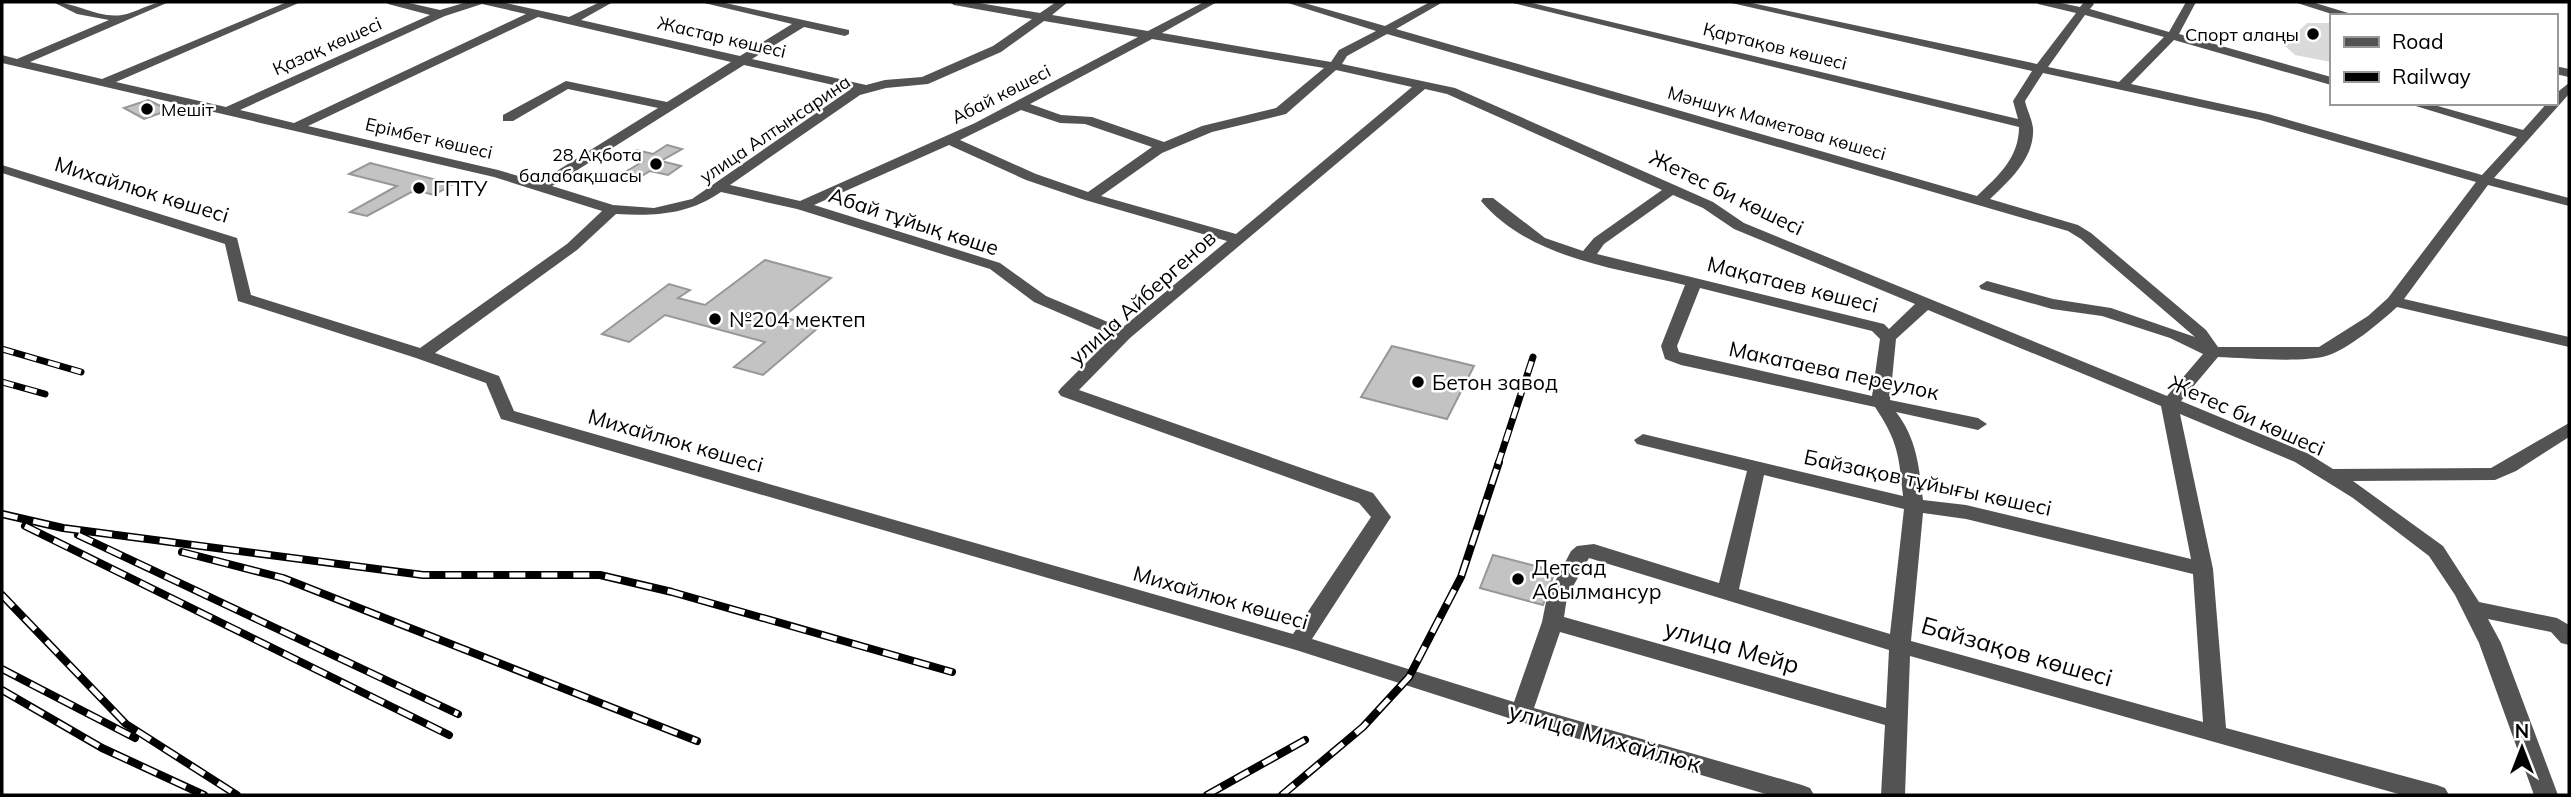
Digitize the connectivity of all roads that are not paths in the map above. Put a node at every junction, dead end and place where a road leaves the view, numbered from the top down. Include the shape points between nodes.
1 (58, 2) edge
2 (163, 2) edge
3 (296, 2) edge
4 (392, 2) edge
5 (478, 2) edge
6 (487, 2) edge
7 (608, 2) edge
8 (706, 2) edge
9 (954, 2) edge
10 (1022, 2) edge
11 (1063, 2) edge
12 (1212, 2) edge
13 (1290, 2) edge
14 (1438, 2) edge
15 (1515, 2) edge
16 (1733, 2) edge
17 (2042, 2) edge
18 (2191, 2) edge
19 (2300, 2) edge
20 (2086, 6) edge
21 (1007, 11) junction
22 (538, 13) junction
23 (441, 14) junction
24 (2345, 14) edge
25 (1039, 17) junction
26 (121, 19) junction
27 (571, 21) junction
28 (803, 22) junction
29 (1384, 29) junction
30 (845, 32) dead end
31 (1149, 35) junction
32 (2172, 36) junction
33 (2, 59) edge
34 (742, 60) junction
35 (18, 62) junction
36 (1334, 66) junction
37 (2038, 68) junction
38 (2, 69) edge
39 (2330, 81) edge
40 (105, 82) junction
41 (1423, 84) junction
42 (2123, 85) junction
43 (2569, 87) edge
44 (866, 89) junction
45 (2557, 101) edge
46 (1020, 105) junction
47 (2419, 105) edge
48 (2553, 105) edge
49 (669, 106) junction
50 (228, 111) junction
51 (508, 118) dead end
52 (2026, 125) junction
53 (297, 127) junction
54 (2526, 135) junction
55 (949, 140) junction
56 (1164, 147) junction
57 (2, 169) edge
58 (2485, 180) junction
59 (719, 187) junction
60 (539, 188) junction
61 (1672, 188) junction
62 (1090, 197) junction
63 (1488, 201) dead end
64 (1980, 201) junction
65 (2569, 202) edge
66 (801, 206) junction
67 (612, 209) junction
68 (1238, 239) junction
69 (1587, 256) junction
70 (1694, 282) junction
71 (1987, 286) dead end
72 (2394, 301) junction
73 (1926, 303) junction
74 (1124, 335) junction
75 (1888, 338) junction
76 (2569, 342) edge
77 (2213, 352) junction
78 (422, 354) junction
79 (2169, 404) junction
80 (1882, 405) junction
81 (1978, 424) dead end
82 (2569, 429) edge
83 (1643, 440) dead end
84 (1757, 467) junction
85 (2329, 475) junction
86 (1914, 505) junction
87 (2203, 569) junction
88 (1727, 594) junction
89 (2472, 608) junction
90 (1553, 622) junction
91 (2565, 630) edge
92 (1298, 643) junction
93 (1900, 644) junction
94 (1409, 677) joint
95 (1521, 713) junction
96 (1897, 720) junction
97 (2215, 735) junction
98 (1802, 795) edge
99 (1893, 795) edge
100 (2437, 795) edge
101 (2546, 795) edge

1 - 26 street via 81,12
2 - 26 street
3 - 40 street
4 - 23 street
5 - 23 street
6 - 22 street, Жастар көшесі
7 - 27 street
8 - 28 street
9 - 21 street, Жетес би көшесі
10 - 21 street
11 - 25 street, улица Алтынсарина
12 - 31 street, Абай көшесі
13 - 29 street, Мәншүк Маметова көшесі
14 - 29 street
15 - 52 street, Қартақов көшесі
16 - 37 street
17 - 20 street
18 - 32 street
19 - 24 street
20 - 32 street
20 - 37 street
21 - 25 street, Жетес би көшесі
22 - 27 street, Жастар көшесі
22 - 53 street
23 - 50 street, Қазақ көшесі
25 - 31 street, Жетес би көшесі
25 - 44 street, улица Алтынсарина via 996,49 924,81
26 - 35 street
27 - 34 street, Жастар көшесі
28 - 30 street
28 - 34 street
29 - 36 street via 1343,53
29 - 64 street, Мәншүк Маметова көшесі
31 - 36 street, Жетес би көшесі
31 - 46 street, Абай көшесі
32 - 39 street
32 - 42 street
33 - 35 street, Ерімбет көшесі
34 - 44 street, Жастар көшесі
34 - 49 street
35 - 38 street
35 - 40 street, Ерімбет көшесі
36 - 41 street, Жетес би көшесі
36 - 56 street via 1281,111 1207,129
37 - 42 street
37 - 52 street via 2019,101
40 - 50 street, Ерімбет көшесі
41 - 61 street, Жетес би көшесі via 1451,91
41 - 68 street, улица Айбергенов
42 - 58 street via 2263,117
43 - 45 street
44 - 59 street, улица Алтынсарина
46 - 55 street, Абай көшесі
46 - 56 street via 1060,119 1087,120
47 - 54 street
48 - 54 street
49 - 51 street via 566,85
49 - 60 street
50 - 53 street, Ерімбет көшесі
52 - 64 street via 2026,145
53 - 60 street, Ерімбет көшесі via 498,174
54 - 58 street
55 - 62 street via 1031,177
55 - 66 street, Абай көшесі
56 - 62 street
57 - 78 street, Михайлюк көшесі via 232,241 244,298
58 - 65 street
58 - 72 street
59 - 66 street, Абай тұйық көше
59 - 67 street, улица Алтынсарина via 697,202 654,212
60 - 67 street, Ерімбет көшесі
61 - 69 street
61 - 73 street, Жетес би көшесі via 1739,226
62 - 68 street
63 - 69 street, Мақатаев көшесі via 1539,241
64 - 77 street, Мәншүк Маметова көшесі via 2073,228 2086,236 2200,332
66 - 74 street, Абай тұйық көше via 995,266 1040,299
67 - 78 street via 572,247
68 - 74 street, улица Айбергенов
69 - 70 street, Мақатаев көшесі
70 - 75 street, Мақатаев көшесі via 1878,327
70 - 80 street, Макатаева переулок via 1669,346 1671,355
71 - 77 street via 2052,304 2105,311
72 - 76 street
72 - 77 street via 2323,352
73 - 75 street
73 - 79 street, Жетес би көшесі
74 - 92 street, улица Айбергенов via 1067,392 1366,498 1381,517
75 - 80 street, Мақатаев көшесі
77 - 79 street
78 - 92 street, Михайлюк көшесі via 493,380 507,415
79 - 85 street, Жетес би көшесі via 2302,458
79 - 87 street
80 - 81 street, Макатаева переулок
80 - 86 street via 1899,428 1908,452
82 - 85 street via 2495,474
83 - 84 street, Байзақов тұйығы көшесі
84 - 86 street, Байзақов тұйығы көшесі
84 - 88 street
85 - 89 street, Жетес би көшесі via 2436,551
86 - 87 street, Байзақов тұйығы көшесі via 1966,512
86 - 93 street
87 - 97 street
88 - 90 street, Байзақов көшесі via 1584,551 1557,597
88 - 93 street, Байзақов көшесі
89 - 91 street
89 - 101 street via 2490,643
90 - 95 street
90 - 96 street, улица Мейр
92 - 94 street, Михайлюк көшесі
93 - 96 street
93 - 97 street, Байзақов көшесі
94 - 95 street, улица Михайлюк
95 - 98 street, улица Михайлюк
96 - 99 street
97 - 100 street, Байзақов көшесі

